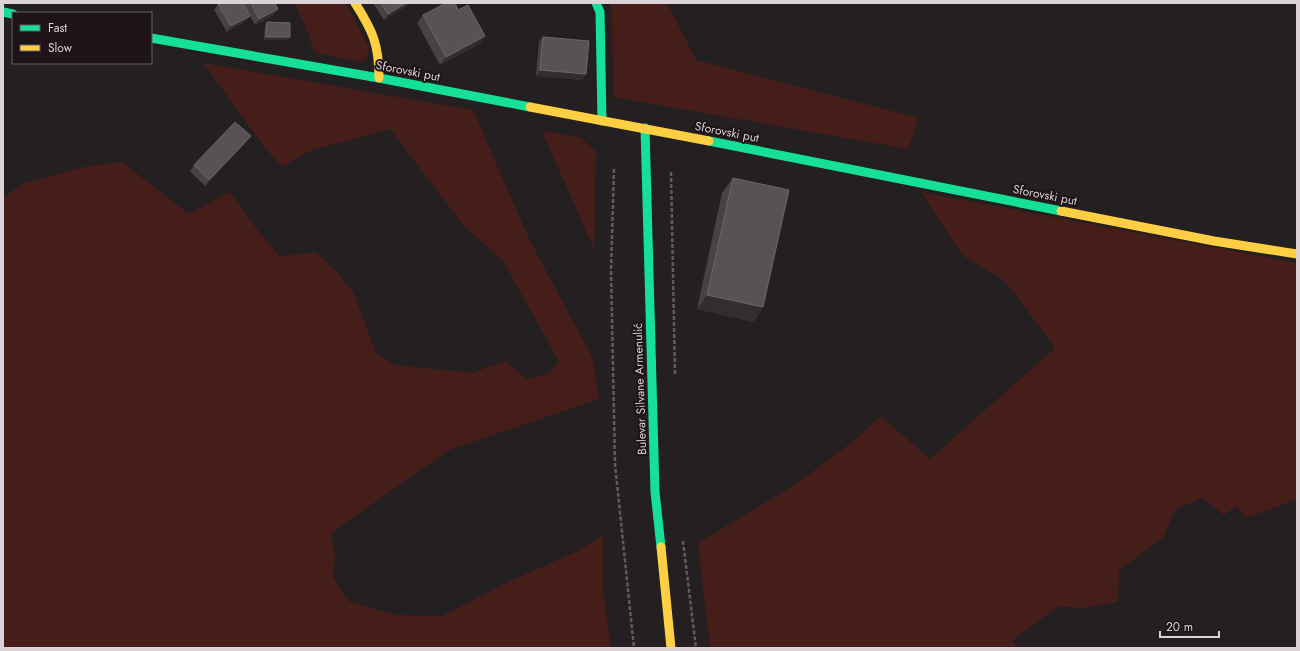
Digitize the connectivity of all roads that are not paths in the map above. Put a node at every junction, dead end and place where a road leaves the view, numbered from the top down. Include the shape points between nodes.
1 (355, 3) edge
2 (596, 3) edge
3 (152, 38) edge
4 (379, 78) junction
5 (602, 121) junction
6 (645, 128) junction
7 (1297, 254) edge
8 (671, 648) edge

1 - 4 street via 377,42
2 - 5 street via 600,12
3 - 4 street, Sforovski put
4 - 5 street, Sforovski put
5 - 6 street, Sforovski put
6 - 7 street, Sforovski put via 1206,239
6 - 8 street, Bulevar Silvane Armenulić via 654,492

